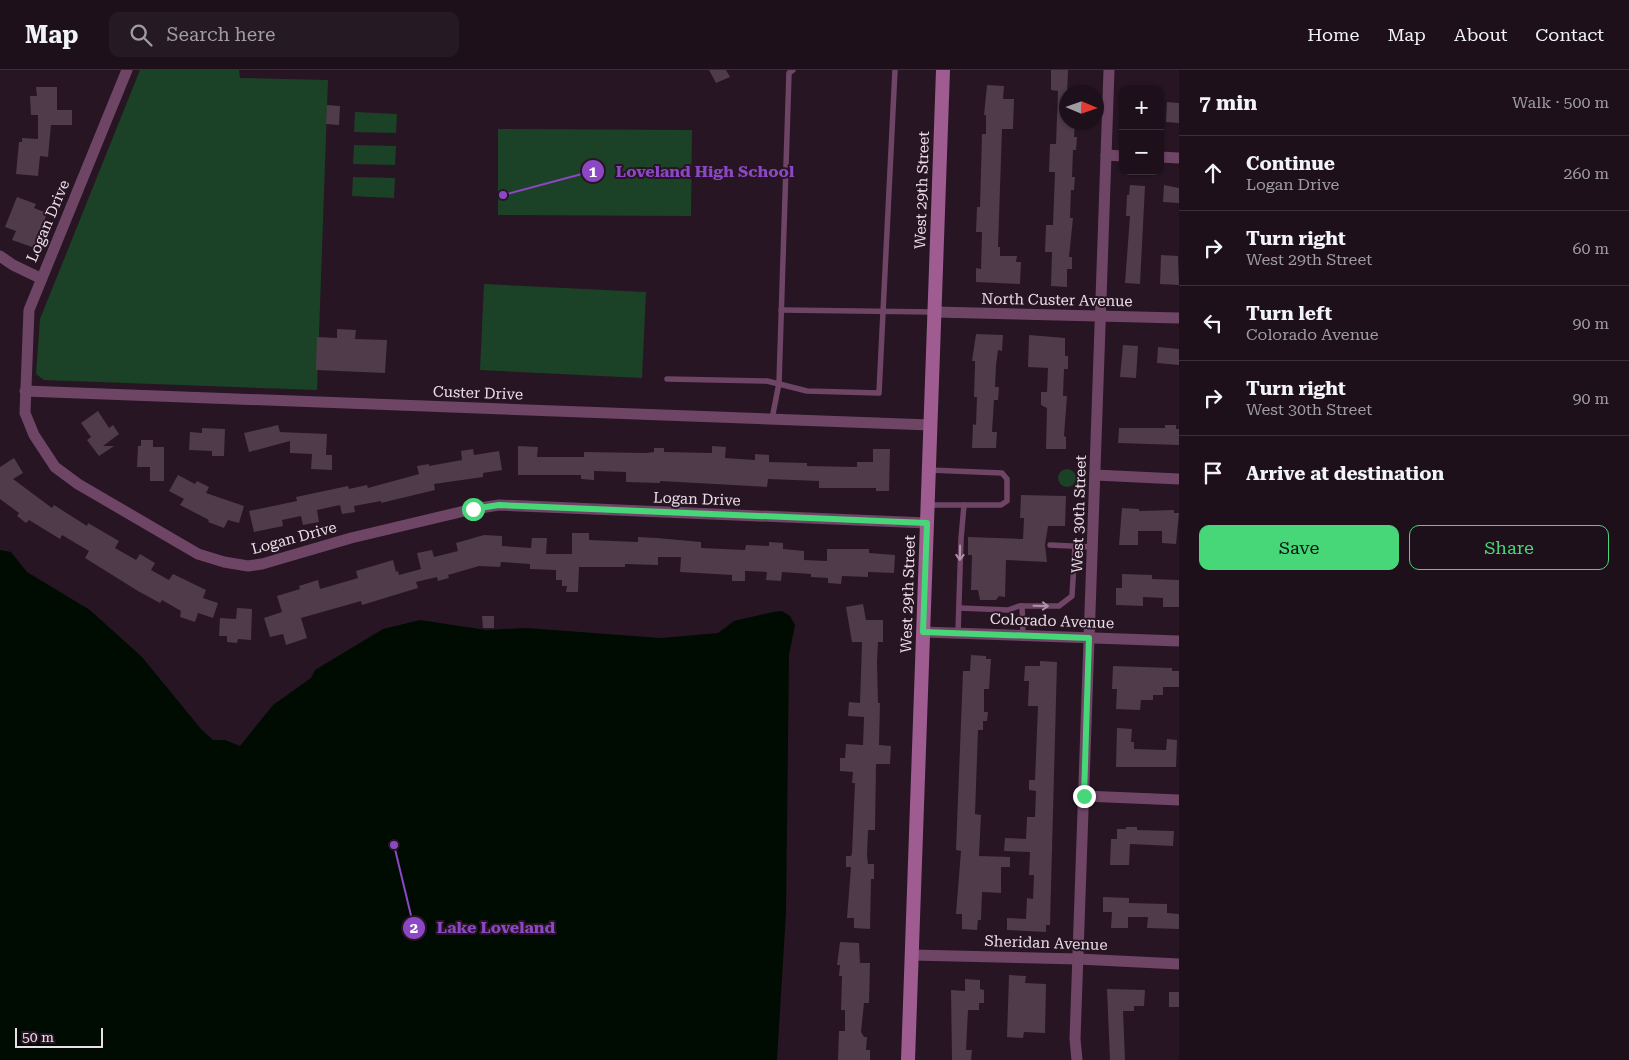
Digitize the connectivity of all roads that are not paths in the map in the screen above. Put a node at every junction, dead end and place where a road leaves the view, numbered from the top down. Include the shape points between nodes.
1 (127, 70) edge
2 (895, 70) edge
3 (943, 70) edge
4 (1109, 70) edge
5 (788, 71) edge
6 (1106, 155) junction
7 (1119, 156) edge
8 (1164, 157) edge
9 (1179, 158) edge
10 (0, 256) edge
11 (40, 278) junction
12 (781, 310) junction
13 (882, 311) junction
14 (934, 312) junction
15 (1100, 315) junction
16 (1179, 318) edge
17 (667, 379) dead end
18 (779, 383) junction
19 (25, 391) junction
20 (772, 419) junction
21 (930, 425) junction
22 (929, 470) junction
23 (1095, 475) junction
24 (1179, 479) edge
25 (928, 504) junction
26 (964, 505) junction
27 (927, 523) junction
28 (1050, 545) dead end
29 (1075, 546) junction
30 (1092, 547) junction
31 (1022, 606) junction
32 (959, 608) junction
33 (923, 632) junction
34 (958, 633) junction
35 (1023, 635) junction
36 (1089, 638) junction
37 (1179, 641) edge
38 (1084, 796) junction
39 (1179, 800) edge
40 (912, 955) junction
41 (1078, 959) junction
42 (1179, 964) edge
43 (908, 1060) edge
44 (1078, 1060) edge

1 - 11 street, Logan Drive
2 - 13 lane
3 - 14 main road, West 29th Street
4 - 6 street, West 30th Street
5 - 12 lane
6 - 7 street
6 - 15 street, West 30th Street
8 - 9 street
10 - 11 street
11 - 19 street, Logan Drive via 27,321
12 - 13 lane
12 - 18 lane
13 - 14 lane
13 - 18 lane via 879,393 807,391
14 - 15 street, North Custer Avenue
14 - 21 main road, West 29th Street
15 - 16 street, North Custer Avenue
15 - 23 street, West 30th Street
17 - 18 lane
18 - 20 lane
19 - 20 street, Custer Drive
19 - 27 street, Logan Drive via 29,424 60,472 198,554 248,566 352,538 499,505
20 - 21 street, Custer Drive
21 - 22 main road, West 29th Street
22 - 25 main road, West 29th Street
22 - 26 lane via 1002,473 1007,479 1007,501 1001,505
23 - 24 street
23 - 30 street, West 30th Street
25 - 26 lane
25 - 27 main road, West 29th Street
26 -> 32 lane
27 - 33 main road, West 29th Street
28 - 29 lane
29 - 30 lane
31 -> 29 lane via 1060,606 1072,596
30 - 36 street, West 30th Street
31 - 32 lane via 1008,610
31 - 35 lane
32 - 34 lane
33 - 34 street, Colorado Avenue
33 - 40 main road, West 29th Street
34 - 35 street, Colorado Avenue
35 - 36 street, Colorado Avenue
36 - 37 street, Colorado Avenue
36 - 38 street, West 30th Street
38 - 39 street
38 - 41 street, West 30th Street
40 - 41 street, Sheridan Avenue
40 - 43 main road, West 29th Street
41 - 42 street, Sheridan Avenue
41 - 44 street, West 30th Street via 1075,1039

